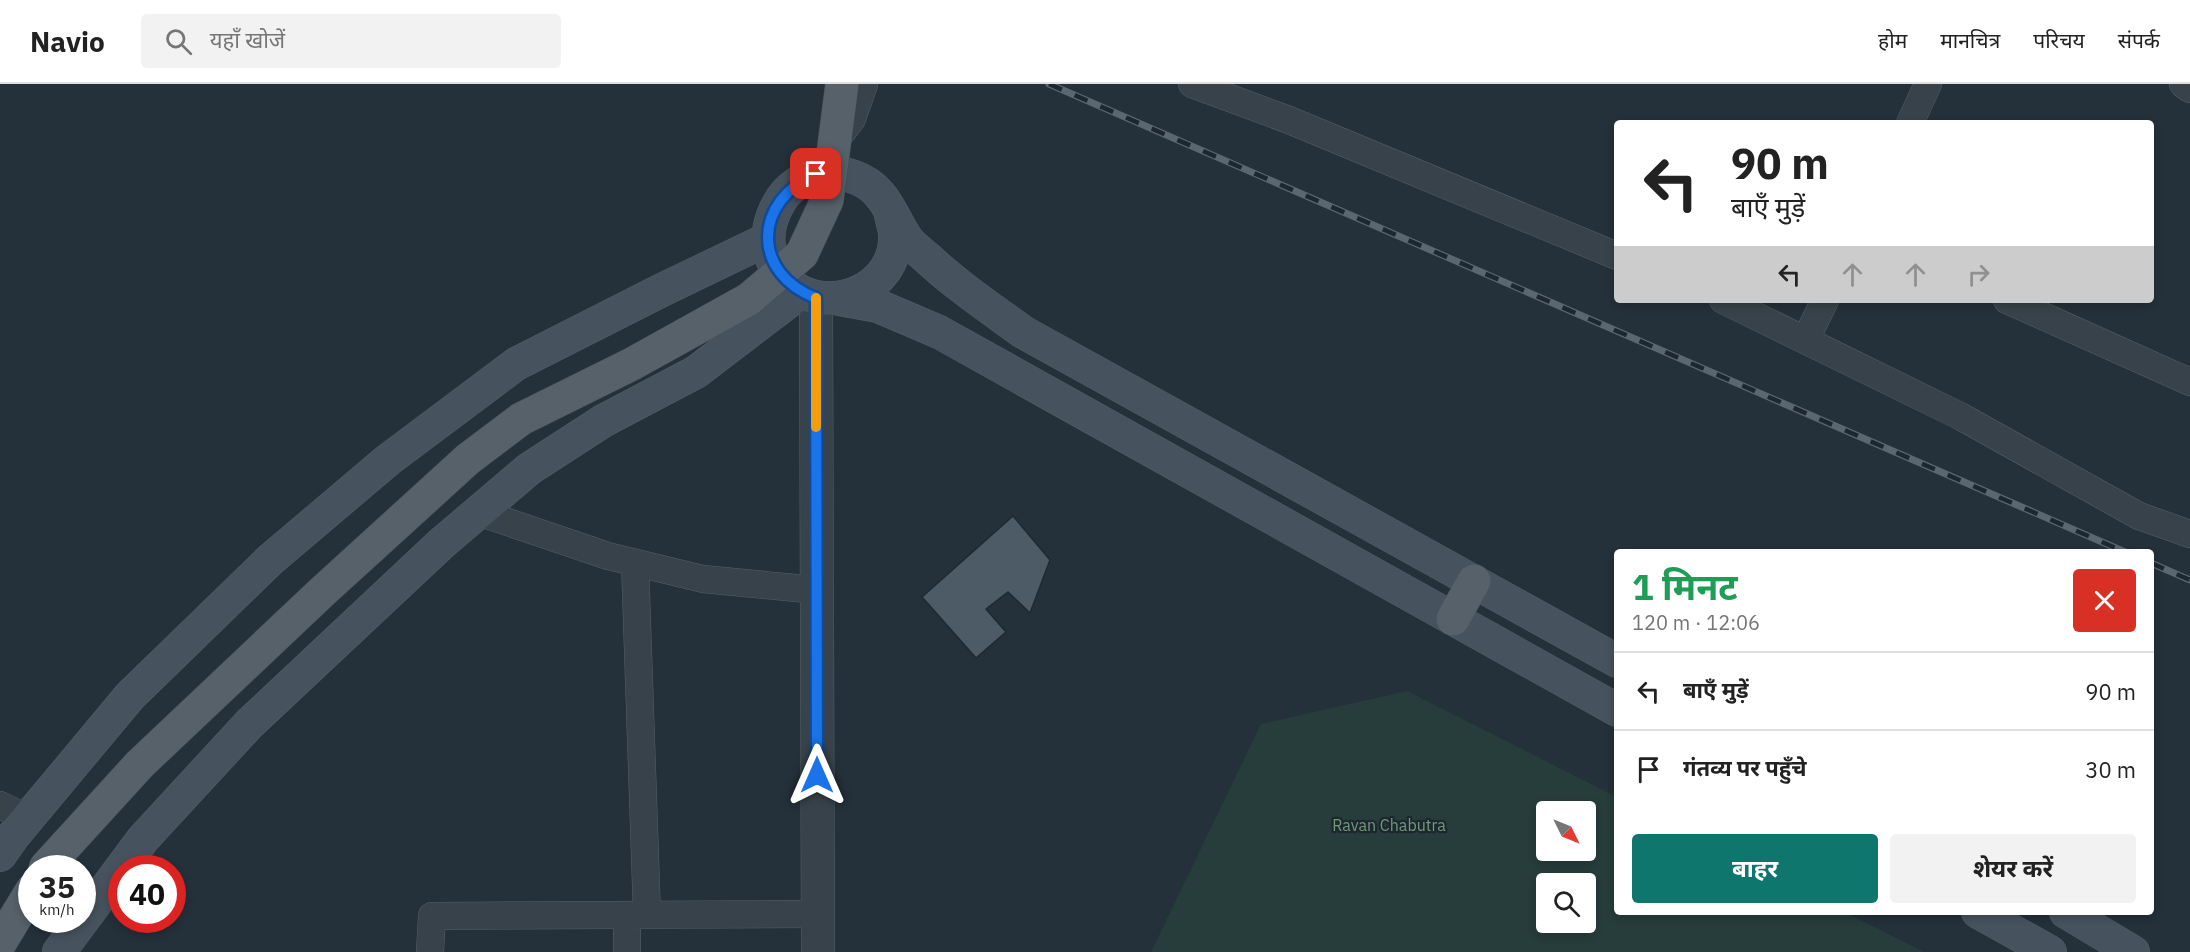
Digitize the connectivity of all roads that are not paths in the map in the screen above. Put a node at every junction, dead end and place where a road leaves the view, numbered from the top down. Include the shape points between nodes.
1 (842, 84) edge
2 (861, 84) edge
3 (1192, 84) edge
4 (1928, 84) edge
5 (2183, 84) edge
6 (2190, 88) edge
7 (849, 118) junction
8 (1911, 120) edge
9 (799, 182) junction
10 (867, 183) junction
11 (890, 210) junction
12 (768, 239) junction
13 (1614, 255) edge
14 (819, 296) junction
15 (1729, 303) edge
16 (1824, 303) edge
17 (2014, 303) edge
18 (1806, 339) junction
19 (2190, 382) edge
20 (478, 512) junction
21 (2190, 534) edge
22 (635, 563) junction
23 (1474, 581) junction
24 (817, 590) junction
25 (1453, 619) junction
26 (1614, 659) edge
27 (1614, 708) edge
28 (14, 811) edge
29 (0, 855) edge
30 (57, 855) edge
31 (18, 913) edge
32 (818, 914) junction
33 (637, 915) junction
34 (1983, 915) edge
35 (2074, 917) edge
36 (0, 943) edge
37 (59, 952) edge
38 (429, 952) edge
39 (627, 952) edge
40 (818, 952) edge
41 (2050, 952) edge
42 (2133, 952) edge
43 (2153, 952) edge

1 - 30 main road, bridge via 827,200 802,254 749,299 632,364 521,419 468,459 140,764
2 - 7 street
3 - 13 street via 1289,120
4 - 8 street
5 - 6 street
7 - 9 street
7 - 10 street via 854,159
9 - 10 main road via 816,174 834,172
9 - 12 main road via 782,196 771,216
10 - 11 main road
11 - 14 main road via 895,233 891,257 880,277 862,292
11 - 23 main road via 909,241 953,282 1023,332
12 - 14 main road via 773,260 784,278
12 - 28 main road via 516,364 388,460 270,560
14 - 20 main road via 696,372 603,422 529,469
14 - 24 street
14 - 25 main road via 878,306 939,332
15 - 18 street
16 - 18 street
17 - 19 street
18 - 21 street via 1960,416 2139,516
20 - 22 street
20 - 37 main road via 249,724 143,839
22 - 24 street via 703,579
22 - 33 street
23 - 25 main road
23 - 26 main road
24 - 32 street
25 - 27 main road
28 - 29 main road
31 - 36 main road
32 - 33 street
32 - 40 street
33 - 38 street via 432,916
33 - 39 street
34 - 41 main road
35 - 42 main road
35 - 43 street

